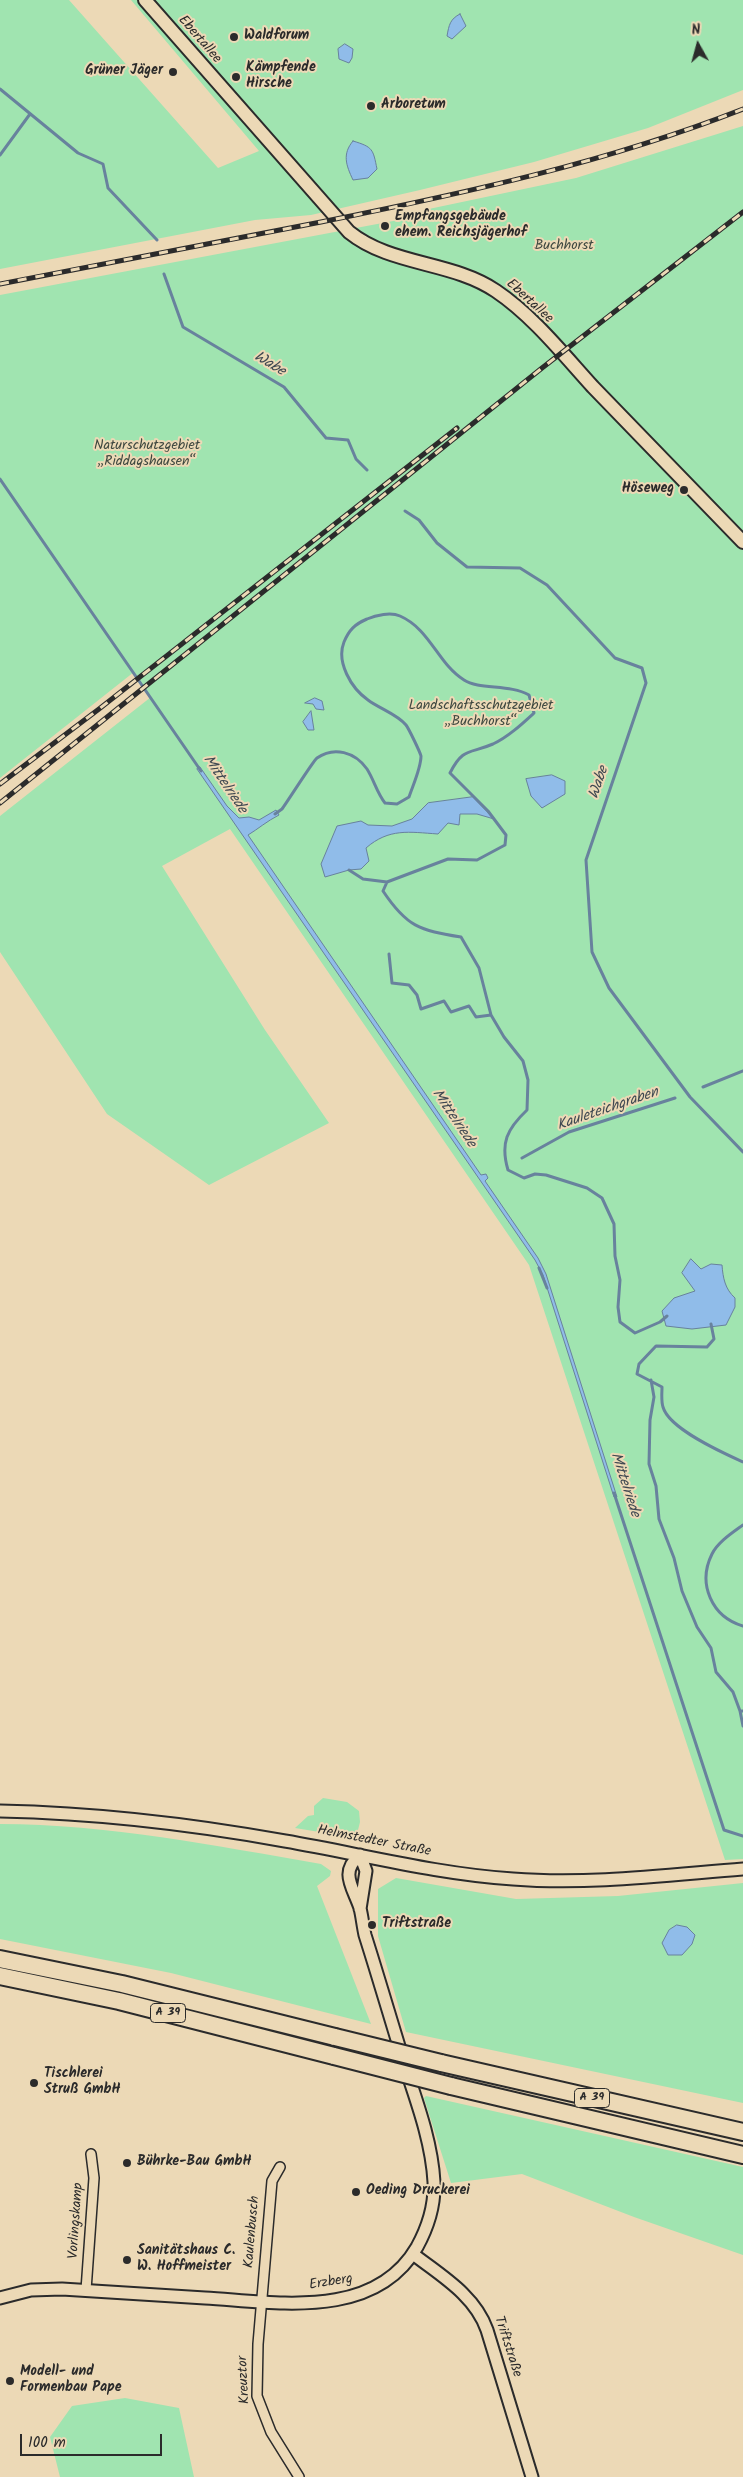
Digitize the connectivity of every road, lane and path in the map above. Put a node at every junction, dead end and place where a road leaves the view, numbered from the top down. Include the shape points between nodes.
1 (145, 0) edge
2 (743, 542) edge
3 (0, 1811) edge
4 (360, 1855) junction
5 (743, 1869) edge
6 (360, 1909) junction
7 (0, 1960) edge
8 (0, 1976) edge
9 (743, 2132) edge
10 (90, 2154) dead end
11 (743, 2155) edge
12 (280, 2167) dead end
13 (413, 2254) junction
14 (86, 2290) junction
15 (0, 2298) edge
16 (261, 2301) junction
17 (298, 2477) edge
18 (532, 2477) edge

1 - 2 main road, Ebertallee via 349,232 385,252 473,279 508,300
3 - 4 street, Helmstedter Straße via 151,1821
4 - 5 street, Helmstedter Straße via 443,1871 513,1879 598,1878
4 - 6 street, Erzberg via 366,1871
4 - 6 street, Erzberg via 352,1862 349,1873
6 - 13 street, Erzberg via 432,2166 433,2205 427,2227
7 - 9 highway, A 39, bridge via 122,1984 441,2063
8 - 11 highway, A 39, bridge via 119,2001 451,2086
10 - 14 street, Vorlingskamp via 94,2178
12 - 16 street, Kaulenbusch via 272,2181
13 - 16 street, Erzberg via 385,2282 352,2297 316,2302
13 - 18 street, Triftstraße via 456,2287 480,2314
14 - 15 street, Erzberg via 44,2289
14 - 16 street, Erzberg
16 - 17 street, Kreuztor via 257,2396 271,2432

